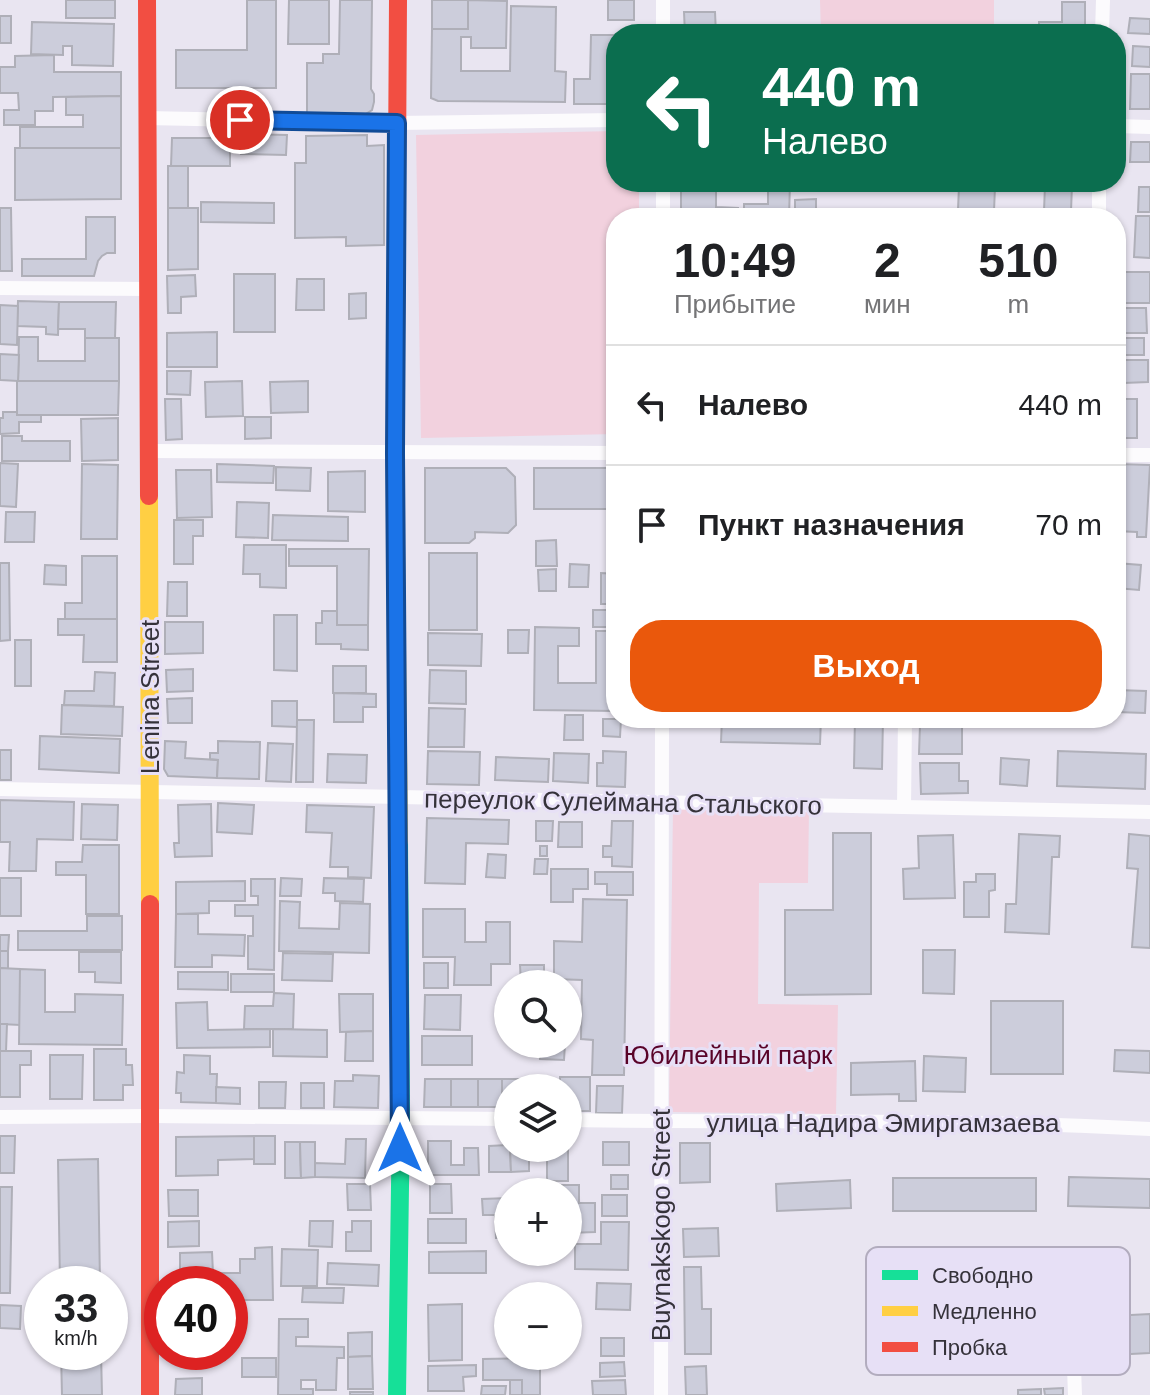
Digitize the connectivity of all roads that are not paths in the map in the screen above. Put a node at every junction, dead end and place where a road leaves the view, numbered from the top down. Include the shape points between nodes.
1 (147, 0) edge
2 (398, 0) edge
3 (663, 0) edge
4 (1103, 0) edge
5 (663, 24) edge
6 (1102, 24) edge
7 (146, 118) junction
8 (606, 120) edge
9 (397, 123) junction
10 (1126, 126) edge
11 (1150, 127) edge
12 (0, 288) edge
13 (149, 289) junction
14 (149, 451) junction
15 (395, 453) junction
16 (606, 453) edge
17 (1126, 455) edge
18 (1150, 455) edge
19 (662, 728) edge
20 (905, 728) edge
21 (0, 789) edge
22 (150, 792) junction
23 (398, 797) junction
24 (662, 802) junction
25 (904, 807) junction
26 (1150, 812) edge
27 (151, 1116) junction
28 (0, 1117) edge
29 (401, 1117) junction
30 (494, 1119) edge
31 (582, 1120) edge
32 (662, 1121) junction
33 (1150, 1129) edge
34 (1074, 1375) edge
35 (150, 1395) edge
36 (397, 1395) edge
37 (661, 1395) edge
38 (1075, 1395) edge

1 - 7 street, Lenina Street
2 - 9 street
3 - 5 street
4 - 6 street
7 - 9 street
7 - 13 street, Lenina Street
8 - 9 street
9 - 15 street
10 - 11 street
12 - 13 street
13 - 14 street, Lenina Street
14 - 15 street
14 - 22 street, Lenina Street
15 - 16 street
15 - 23 street
17 - 18 street
19 - 24 street, Buynakskogo Street
20 - 25 street
21 - 22 street, переулок Сулеймана Стальского
22 - 23 street, переулок Сулеймана Стальского
22 - 27 street, Lenina Street
23 - 24 street, переулок Сулеймана Стальского
23 - 29 street
24 - 25 street, переулок Сулеймана Стальского
24 - 32 street, Buynakskogo Street
25 - 26 street, переулок Сулеймана Стальского
27 - 28 street
27 - 29 street
27 - 35 street, Lenina Street
29 - 30 street
29 - 36 street
31 - 32 street, улица Надира Эмиргамзаева
32 - 33 street, улица Надира Эмиргамзаева via 1054,1123
32 - 37 street, Buynakskogo Street
34 - 38 street

